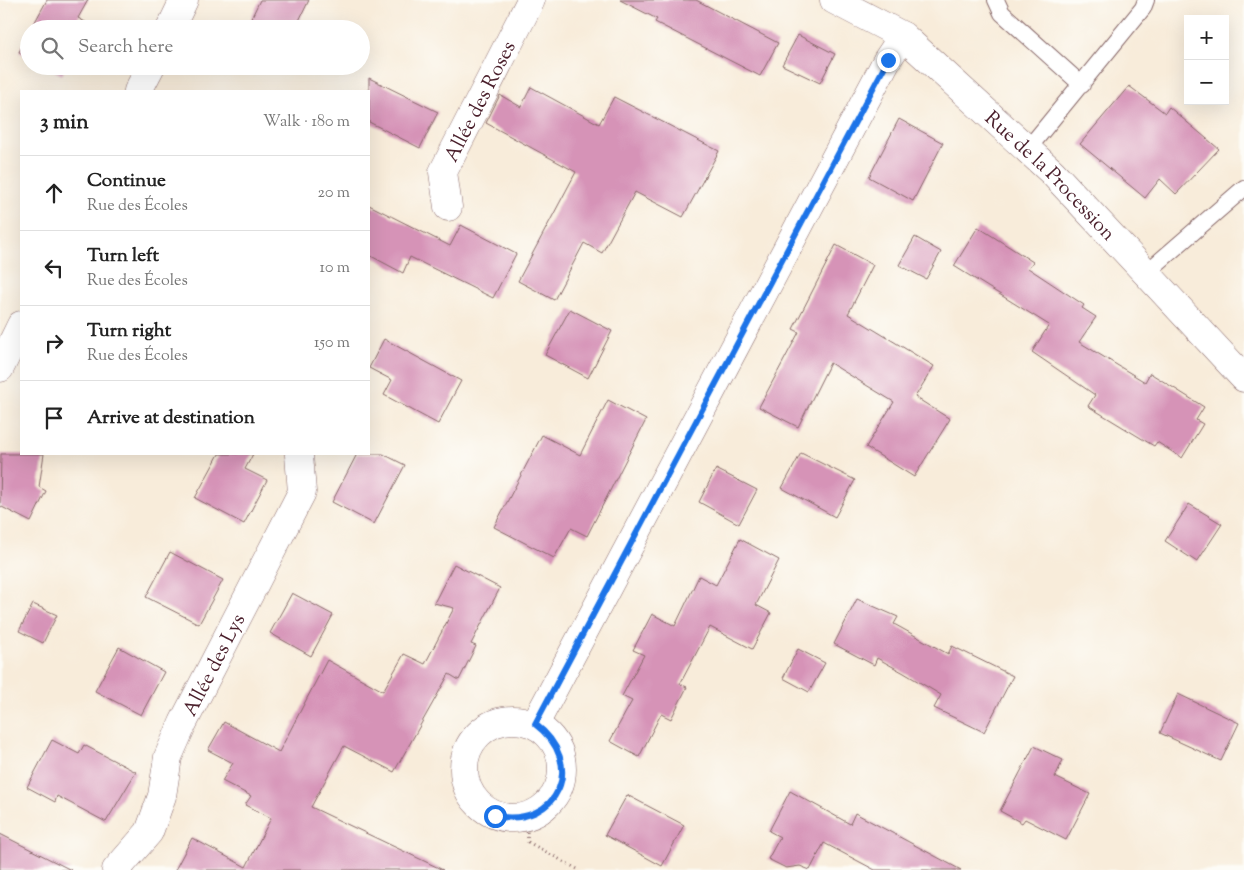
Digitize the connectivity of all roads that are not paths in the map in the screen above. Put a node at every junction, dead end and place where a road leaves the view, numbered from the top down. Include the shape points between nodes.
1 (184, 0) edge
2 (531, 0) edge
3 (834, 0) edge
4 (996, 0) edge
5 (1146, 0) edge
6 (174, 20) edge
7 (903, 36) junction
8 (146, 75) edge
9 (1082, 85) junction
10 (139, 90) edge
11 (1027, 150) junction
12 (1244, 188) edge
13 (448, 207) dead end
14 (1146, 273) junction
15 (20, 327) edge
16 (0, 368) edge
17 (1244, 378) edge
18 (299, 455) dead end
19 (535, 724) junction
20 (116, 870) edge

1 - 6 street
2 - 13 street, Allée des Roses via 443,172
3 - 7 street, Rue de la Procession
4 - 9 lane via 1002,13
5 - 9 lane
7 - 11 street, Rue de la Procession
7 - 19 street
8 - 10 street
9 - 11 lane
11 - 14 street, Rue de la Procession via 1052,172
12 - 14 lane
14 - 17 street, Rue de la Procession
15 - 16 street
18 - 20 street, Allée des Lys via 302,492 182,723 168,757 162,796 149,832
19 - 19 street via 558,749 562,765 561,782 554,798 542,810 511,819 495,816 471,797 464,783 466,752 486,727 518,720

